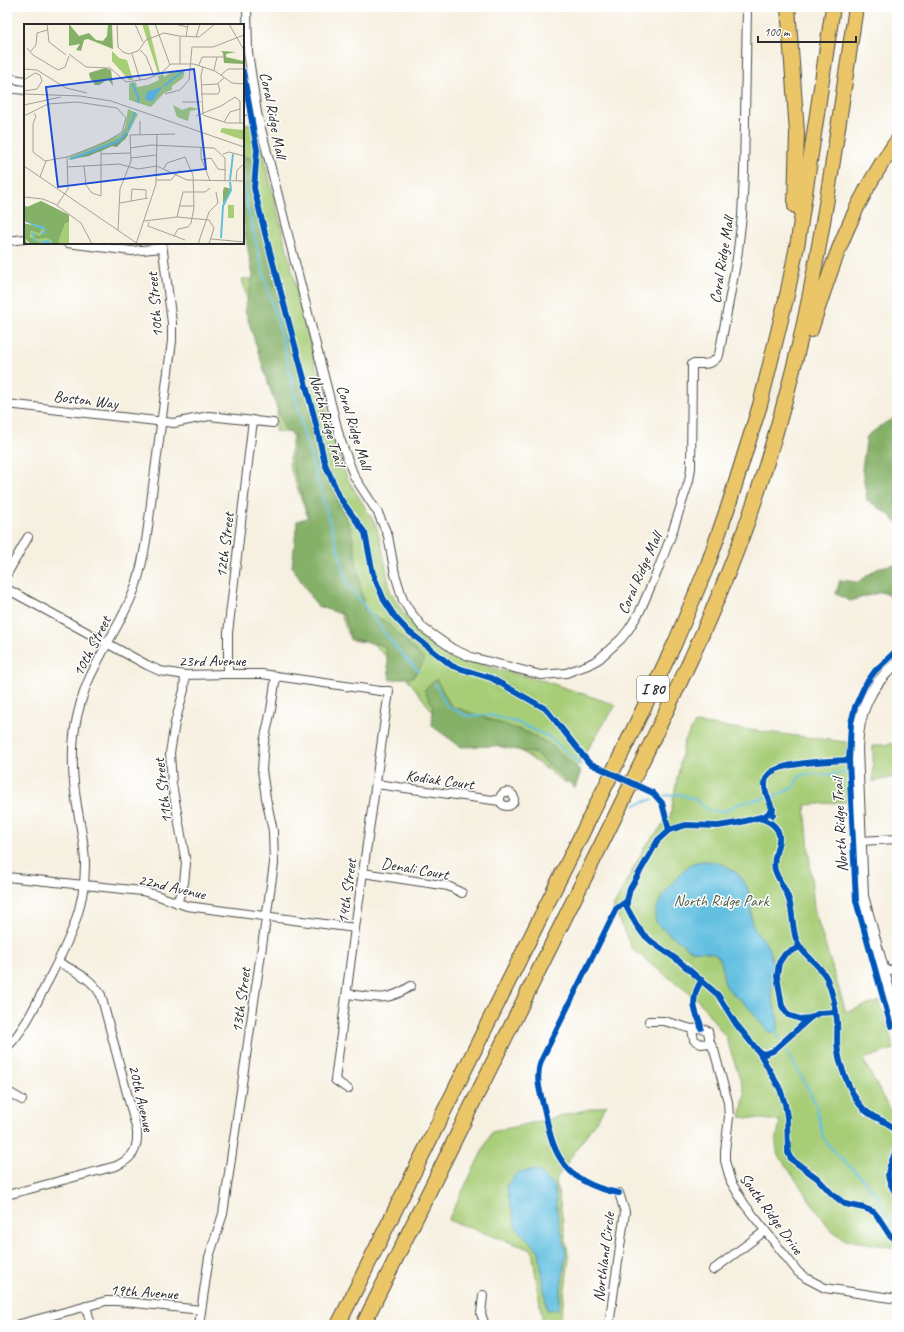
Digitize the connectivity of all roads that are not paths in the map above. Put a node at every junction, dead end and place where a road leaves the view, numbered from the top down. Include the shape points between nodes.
1 (247, 7) edge
2 (747, 7) edge
3 (788, 7) edge
4 (833, 7) edge
5 (856, 7) edge
6 (7, 78) edge
7 (24, 81) edge
8 (7, 88) edge
9 (24, 90) edge
10 (256, 109) junction
11 (244, 111) edge
12 (897, 141) edge
13 (24, 239) edge
14 (7, 241) edge
15 (75, 244) edge
16 (162, 246) edge
17 (774, 351) junction
18 (7, 404) edge
19 (254, 420) junction
20 (161, 422) junction
21 (273, 423) dead end
22 (773, 440) junction
23 (28, 537) dead end
24 (7, 574) edge
25 (7, 589) edge
26 (107, 644) junction
27 (897, 663) edge
28 (228, 674) junction
29 (185, 675) junction
30 (276, 676) junction
31 (389, 691) joint
32 (376, 784) junction
33 (500, 801) dead end
34 (897, 839) edge
35 (860, 841) junction
36 (363, 873) junction
37 (7, 877) edge
38 (84, 885) junction
39 (462, 893) dead end
40 (177, 903) junction
41 (266, 916) junction
42 (355, 928) junction
43 (58, 962) junction
44 (897, 968) edge
45 (884, 972) junction
46 (411, 986) dead end
47 (347, 994) junction
48 (897, 1019) edge
49 (649, 1021) dead end
50 (692, 1029) junction
51 (710, 1043) junction
52 (7, 1047) edge
53 (348, 1089) dead end
54 (7, 1091) edge
55 (22, 1100) dead end
56 (619, 1193) dead end
57 (7, 1195) edge
58 (766, 1231) junction
59 (713, 1270) dead end
60 (483, 1295) dead end
61 (897, 1299) edge
62 (86, 1306) junction
63 (201, 1310) junction
64 (16, 1325) edge
65 (92, 1325) edge
66 (199, 1325) edge
67 (338, 1325) edge
68 (363, 1325) edge
69 (485, 1325) edge
70 (609, 1325) edge

1 - 10 street, Coral Ridge Mall via 248,52
2 - 10 street, Coral Ridge Mall via 744,174 740,237 719,355 708,365 692,364 691,468 686,491 658,572 635,621 621,639 599,659 566,673 540,675 460,654 423,628 409,610 399,589 388,536 378,513 354,476 340,439
3 - 17 highway via 797,133 796,190
4 - 17 highway, I 80 via 798,240
5 - 22 highway, I 80 via 815,269 793,369
6 - 7 street
8 - 9 street
10 - 11 street
12 - 22 highway via 874,175 838,248
13 - 14 street
15 - 16 street via 132,251
16 - 20 street, 10th Street via 172,341
17 - 67 highway, I 80 via 729,504 708,564 675,642
18 - 20 street, Boston Way
19 - 20 street, Boston Way via 209,416 174,423
19 - 21 street, Boston Way
19 - 28 street, 12th Street via 228,633
20 - 26 street, 10th Street via 142,564 130,601
22 - 68 highway, I 80 via 758,491 726,579 674,696
23 - 24 street
25 - 26 street, 23rd Avenue
26 - 29 street, 23rd Avenue via 147,666
26 - 38 street, 10th Street via 84,692 73,744 73,777 84,850
27 - 35 street via 878,681 867,700 857,733
28 - 29 street, 23rd Avenue
28 - 30 street, 23rd Avenue
29 - 40 street, 11th Street via 170,753 172,784 186,863 184,882
30 - 31 street, 23rd Avenue
30 - 41 street, 13th Street via 262,756 263,784 272,823 274,846 274,864
31 - 32 street, 14th Street
32 - 33 street, Kodiak Court
32 - 36 street, 14th Street
34 - 35 street
35 - 45 street via 863,896
36 - 39 street, Denali Court via 448,886
36 - 42 street, 14th Street
37 - 38 street, 22nd Avenue
38 - 40 street, 22nd Avenue via 142,891
38 - 43 street, 10th Street via 75,926
40 - 41 street, 22nd Avenue via 194,908
41 - 42 street, 22nd Avenue
41 - 63 street, 13th Street via 224,1214 209,1256
42 - 47 street, 14th Street
43 - 52 street, 10th Street via 26,1021
43 - 57 street, 20th Avenue via 83,975 101,994 138,1142 130,1158 116,1166
44 - 45 street
45 - 48 street
46 - 47 street via 399,994 386,998
47 - 53 street, 14th Street via 335,1080
49 - 50 street, South Ridge Drive via 664,1021
50 - 51 street via 696,1042
50 - 51 street, South Ridge Drive via 706,1029
51 - 58 street, South Ridge Drive via 728,1102 725,1161 728,1175 735,1189
54 - 55 street
56 - 70 street, Northland Circle via 625,1212
58 - 59 street
58 - 61 street, South Ridge Drive via 798,1272 820,1286
60 - 69 street via 481,1314
62 - 63 street, 19th Avenue via 117,1301
62 - 64 street, 19th Avenue
62 - 65 street
63 - 66 street, 13th Street

